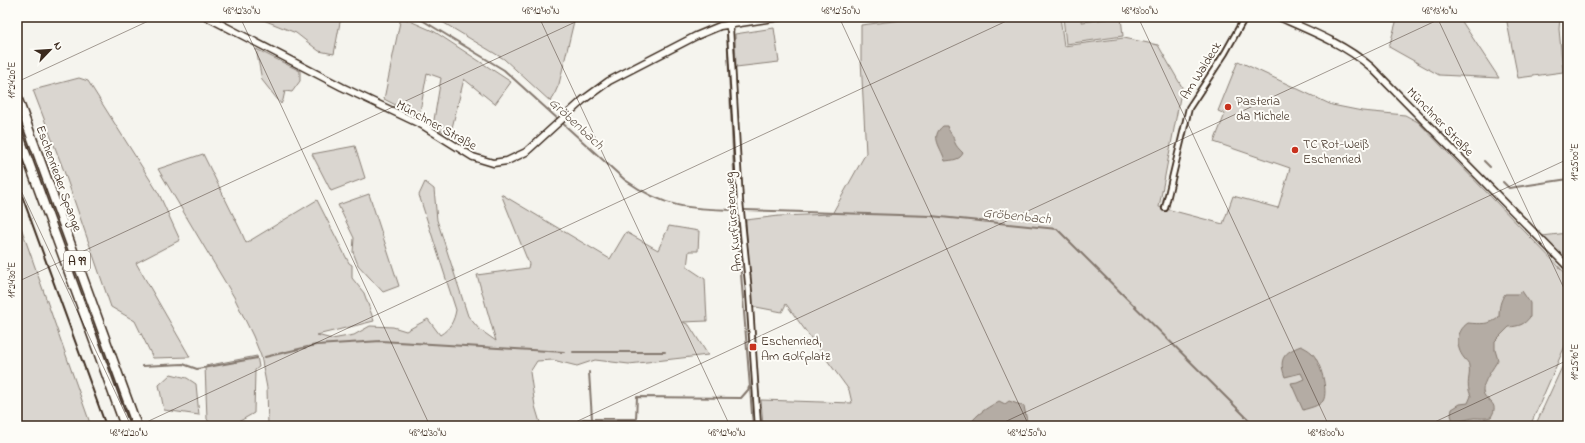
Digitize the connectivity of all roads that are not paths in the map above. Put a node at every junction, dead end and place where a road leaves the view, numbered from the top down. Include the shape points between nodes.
1 (207, 17) edge
2 (729, 17) edge
3 (780, 17) edge
4 (1245, 17) edge
5 (1278, 17) edge
6 (729, 27) junction
7 (17, 96) edge
8 (17, 130) edge
9 (1165, 208) dead end
10 (1568, 267) edge
11 (125, 426) edge
12 (138, 426) edge
13 (758, 426) edge

1 - 6 street, Münchner Straße via 422,125 472,157 493,163 517,158 526,152 583,100 609,81 706,31
2 - 6 street, Am Kurfürstenweg
3 - 6 street, Münchner Straße
4 - 9 street, Am Waldeck via 1189,108
5 - 10 street, Münchner Straße via 1334,42 1362,59
6 - 13 street, Am Kurfürstenweg
7 - 12 highway, Eschenrieder Spange / A 99
8 - 11 highway, Eschenrieder Spange / A 99

